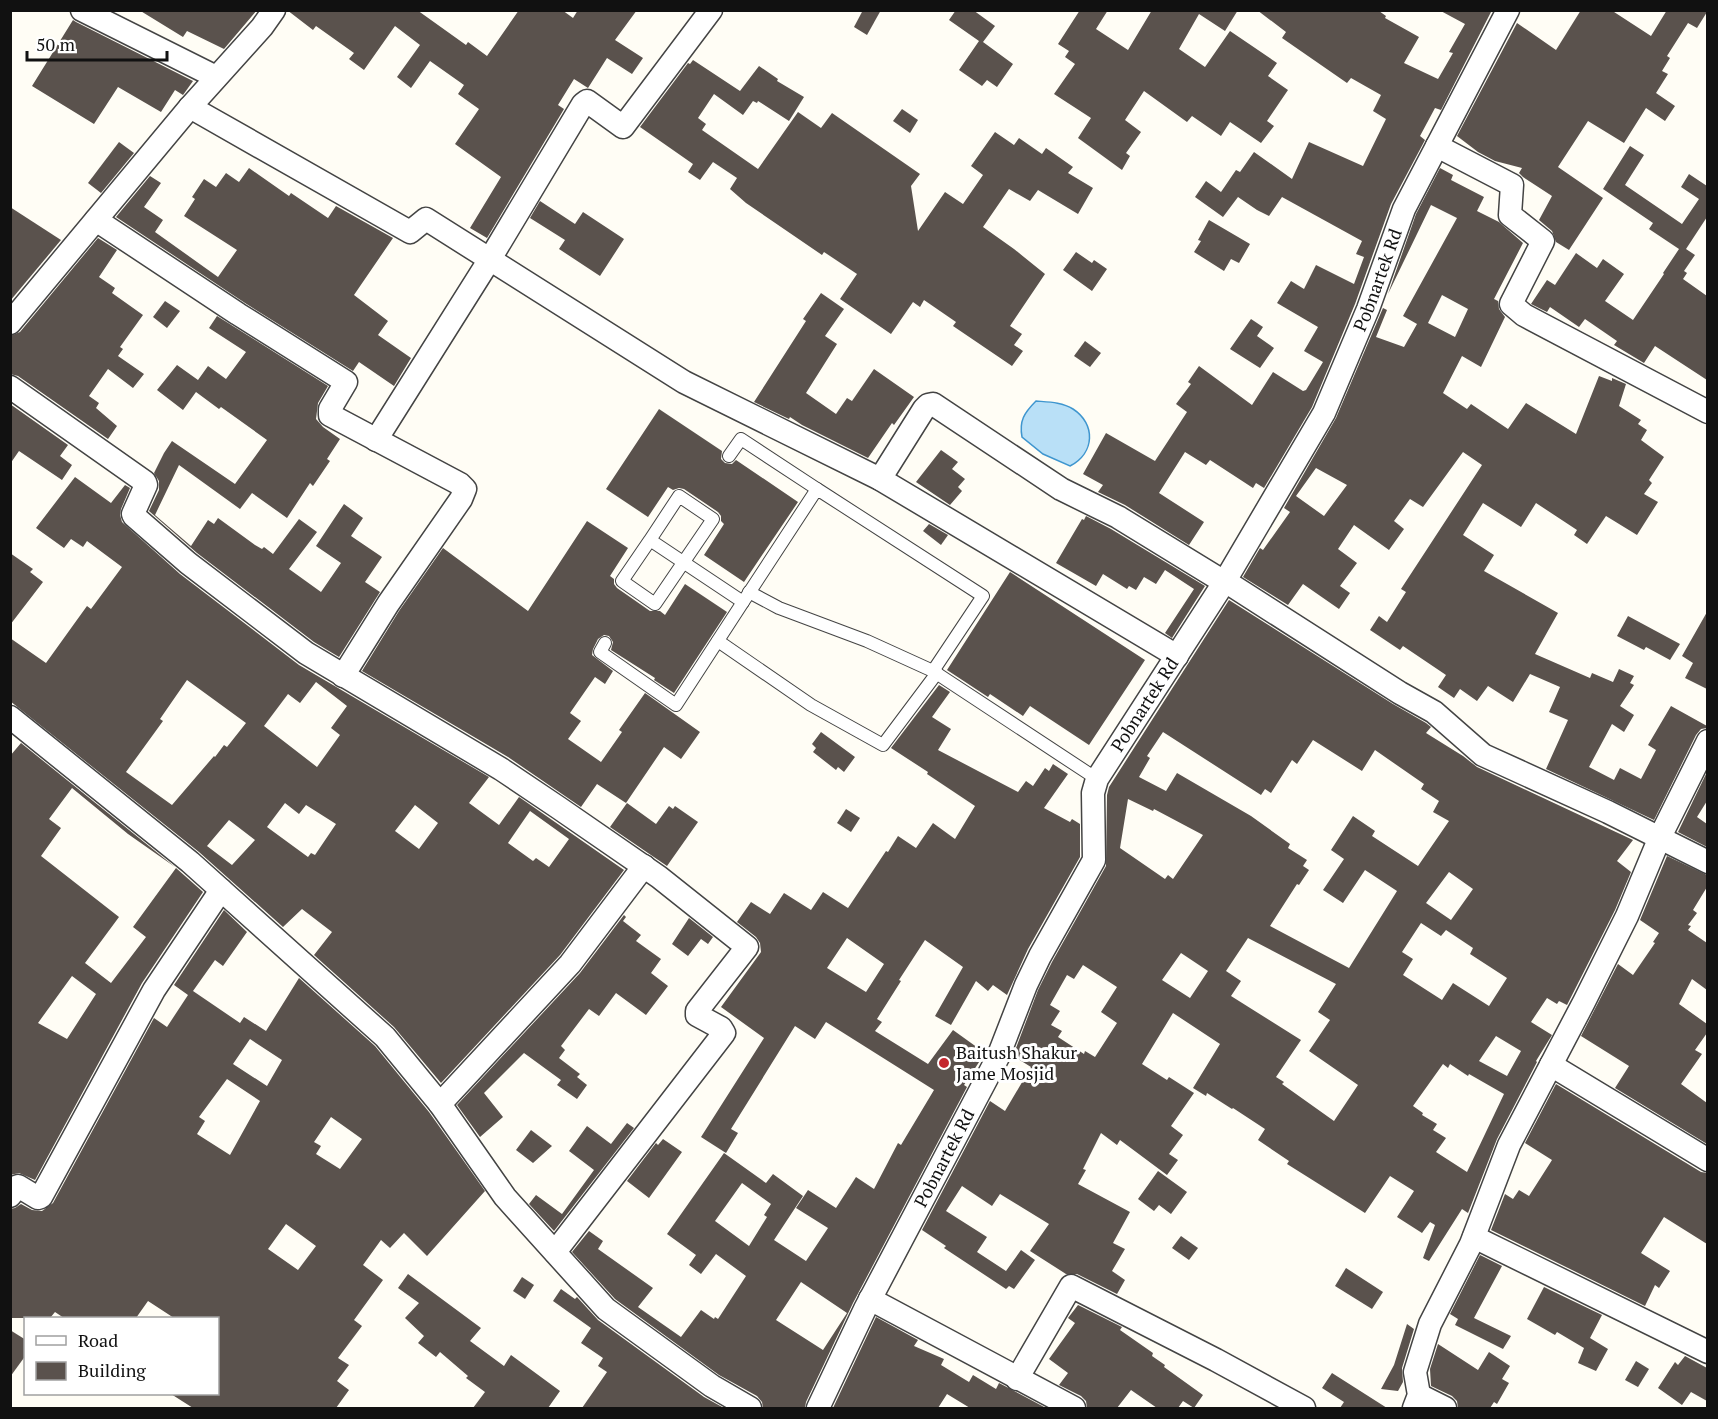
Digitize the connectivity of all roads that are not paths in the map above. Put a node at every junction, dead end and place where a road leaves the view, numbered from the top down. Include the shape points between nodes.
1 (82, 10) edge
2 (274, 10) edge
3 (711, 10) edge
4 (1508, 10) edge
5 (216, 77) junction
6 (190, 107) junction
7 (1437, 146) junction
8 (96, 220) junction
9 (490, 259) junction
10 (10, 323) edge
11 (10, 387) edge
12 (1707, 412) edge
13 (376, 440) junction
14 (729, 456) dead end
15 (880, 479) junction
16 (817, 489) junction
17 (650, 540) junction
18 (684, 563) junction
19 (1224, 581) junction
20 (746, 597) junction
21 (718, 641) junction
22 (605, 643) dead end
23 (1177, 656) junction
24 (935, 672) junction
25 (343, 676) junction
26 (10, 717) edge
27 (1707, 741) edge
28 (1097, 779) junction
29 (1660, 837) junction
30 (1707, 862) edge
31 (644, 866) junction
32 (221, 890) junction
33 (1551, 1065) junction
34 (440, 1104) junction
35 (1707, 1160) edge
36 (10, 1196) edge
37 (1474, 1237) junction
38 (555, 1252) junction
39 (870, 1299) junction
40 (1707, 1352) edge
41 (1017, 1379) junction
42 (1416, 1402) edge
43 (750, 1408) edge
44 (818, 1408) edge
45 (1074, 1408) edge
46 (1304, 1408) edge
47 (1445, 1408) edge

1 - 5 street
2 - 5 street
3 - 9 street via 623,127 587,101 583,104
4 - 7 street, Pobnartek Rd
5 - 6 street
6 - 8 street
6 - 9 street via 410,232 426,219
7 - 12 street via 1512,185 1510,215 1543,242 1511,304 1524,315
7 - 19 street, Pobnartek Rd via 1404,209 1324,413
8 - 10 street
8 - 13 street via 346,382 330,415
9 - 13 street
9 - 15 street via 684,382
11 - 25 street via 145,482 133,514 258,618
13 - 25 street via 465,489
14 - 16 lane via 741,439
15 - 19 street via 924,409 933,404 1061,489 1118,517
15 - 23 street
16 - 20 lane
16 - 24 lane via 983,596
17 - 18 lane
17 - 18 lane via 622,581 655,604
17 - 18 lane via 679,496 705,513 713,519
18 - 20 lane
19 - 23 street, Pobnartek Rd
19 - 29 street via 1434,712 1483,755
20 - 21 lane
20 - 24 lane via 867,641
21 - 22 lane via 676,705 600,652
21 - 24 lane via 811,705 883,745
23 - 28 street, Pobnartek Rd
24 - 28 lane
25 - 31 street via 501,769
26 - 32 street
27 - 29 street
28 - 39 street, Pobnartek Rd via 1094,860 1026,985 998,1057
29 - 30 street
29 - 33 street via 1627,916
31 - 34 street via 570,964
31 - 38 street via 747,947 697,1011 697,1015 722,1028 724,1033
32 - 34 street via 385,1037
32 - 36 street via 154,990 41,1197 18,1186
33 - 35 street
33 - 37 street via 1509,1146
34 - 38 street via 505,1197
37 - 40 street
37 - 42 street via 1430,1324 1415,1372
38 - 43 street via 606,1309 712,1386
39 - 41 street
39 - 44 street, Pobnartek Rd
41 - 45 street
41 - 46 street via 1071,1286
42 - 47 street

